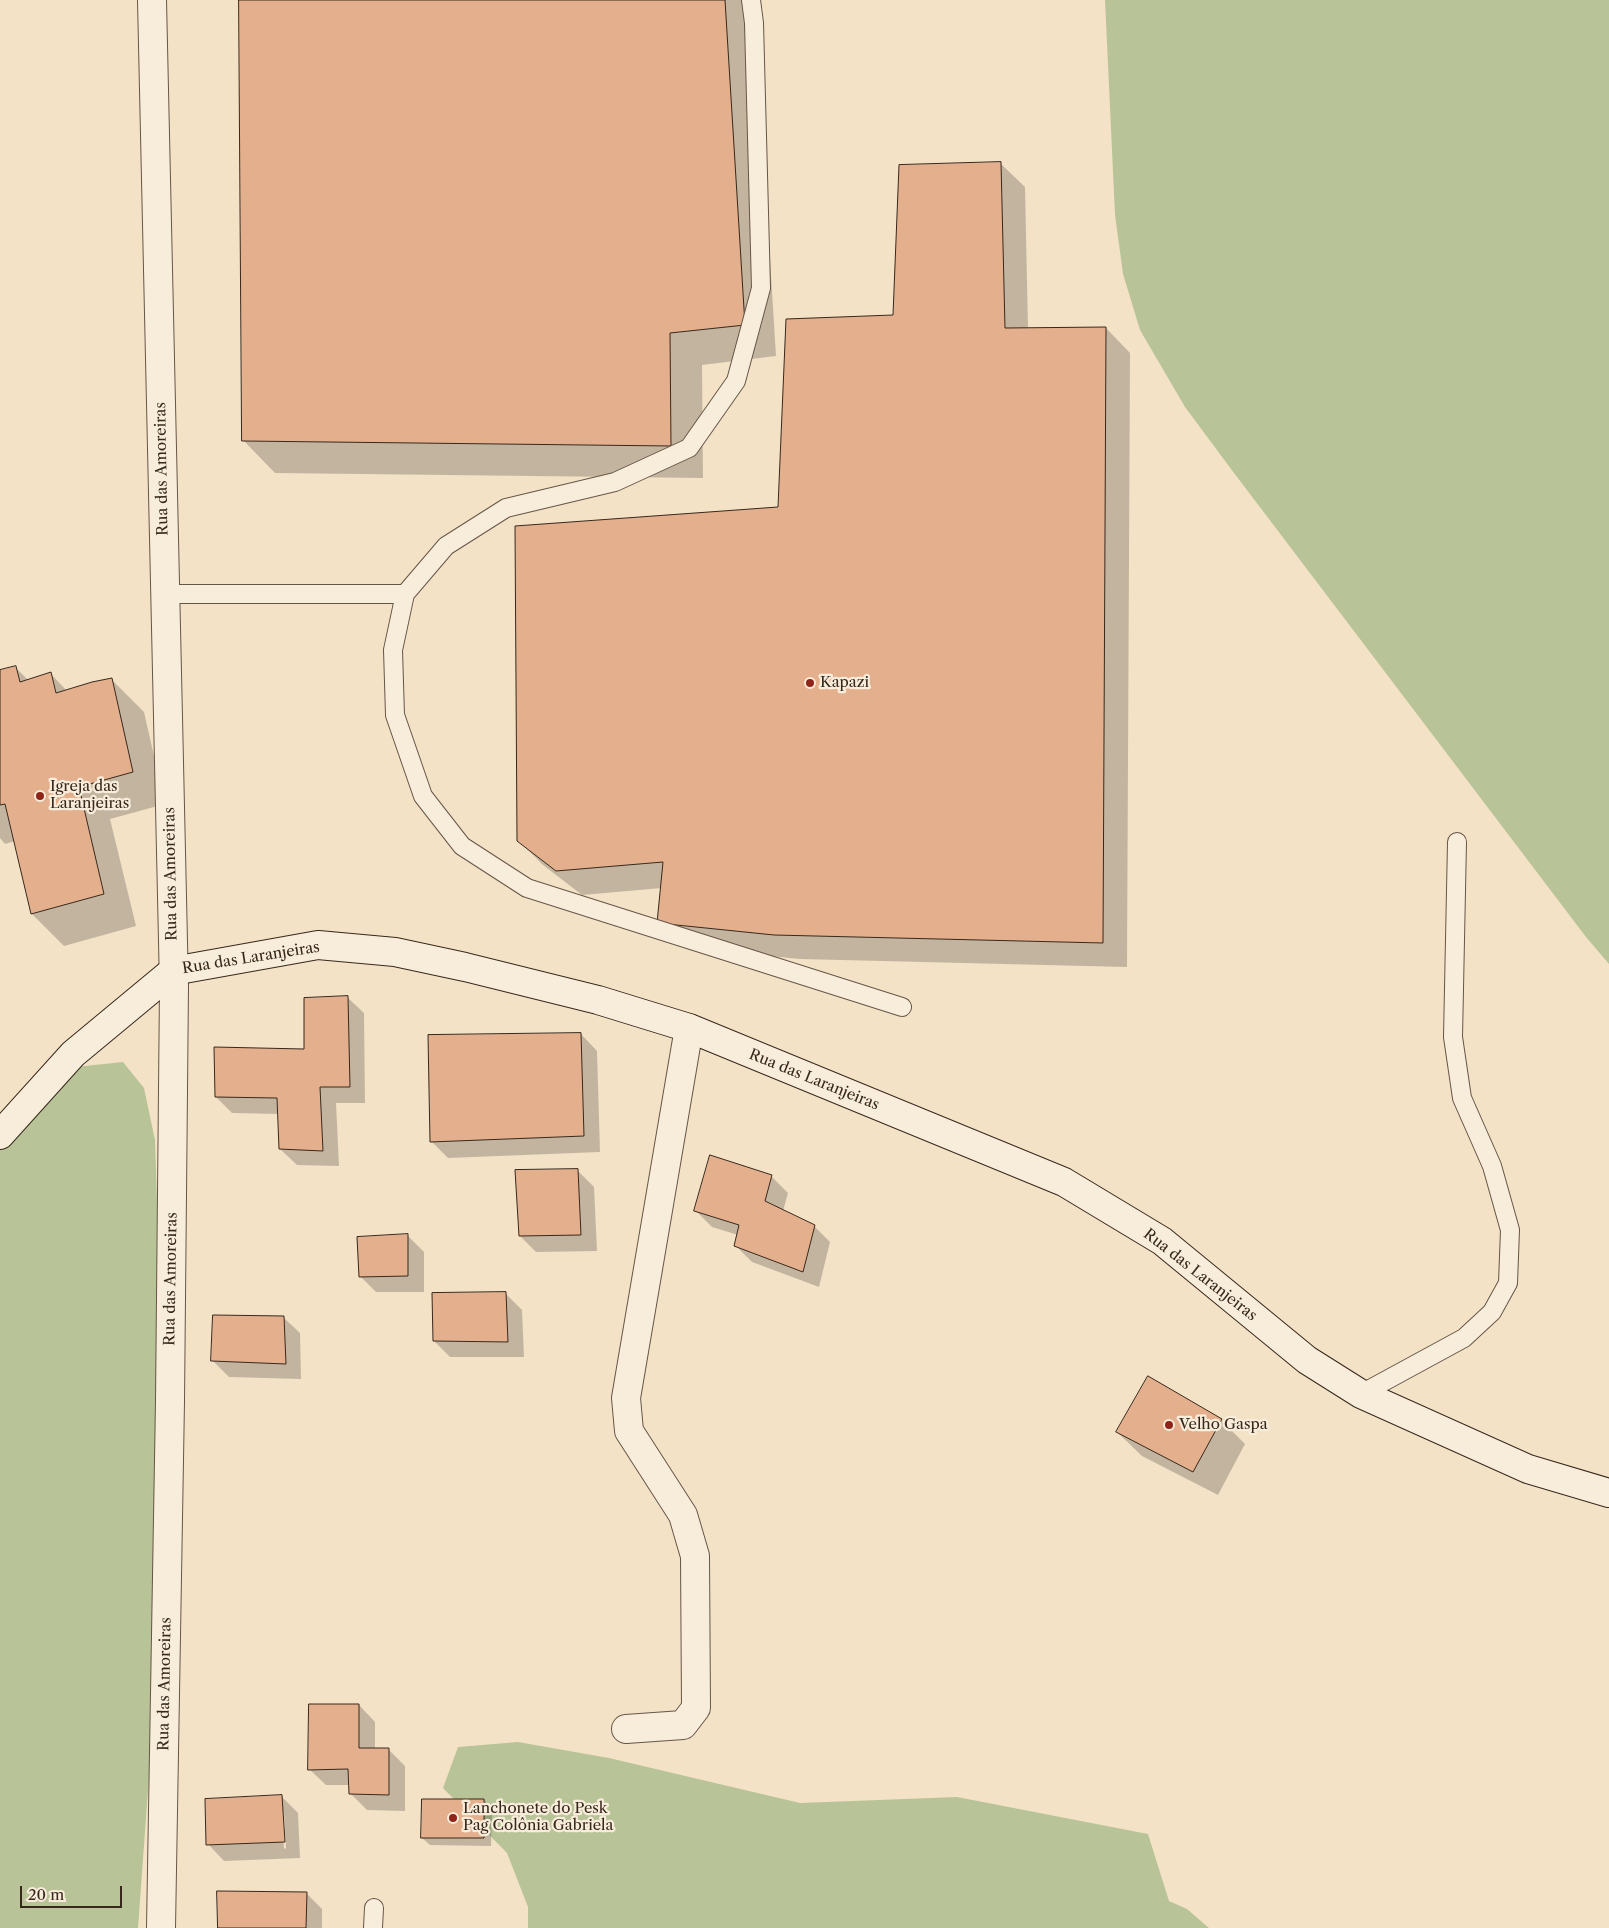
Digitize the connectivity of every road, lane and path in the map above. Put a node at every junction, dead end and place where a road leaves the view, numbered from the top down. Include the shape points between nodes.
1 (152, 0) edge
2 (751, 0) edge
3 (165, 594) junction
4 (405, 594) junction
5 (1457, 842) dead end
6 (173, 971) junction
7 (902, 1007) dead end
8 (688, 1028) junction
9 (0, 1135) edge
10 (1361, 1394) junction
11 (1609, 1492) edge
12 (626, 1729) dead end
13 (374, 1908) dead end
14 (161, 1928) edge
15 (373, 1928) edge

1 - 3 street, Rua das Amoreiras
2 - 4 lane via 761,288 736,381 690,448 615,482 506,508 446,546
3 - 4 lane
3 - 6 street, Rua das Amoreiras
4 - 7 lane via 393,650 394,714 423,796 462,846 527,888
5 - 10 lane via 1453,1037 1462,1098 1492,1166 1510,1230 1508,1283 1492,1312 1464,1338
6 - 8 street, Rua das Laranjeiras via 318,945 395,952 598,1000
6 - 9 street, Rua das Laranjeiras via 73,1054
6 - 14 street, Rua das Amoreiras
8 - 10 street, Rua das Laranjeiras via 1064,1182 1162,1241 1307,1360
8 - 12 street via 626,1398 629,1431 683,1515 694,1556 696,1708 683,1724
10 - 11 street, Rua das Laranjeiras via 1528,1468
13 - 15 lane

